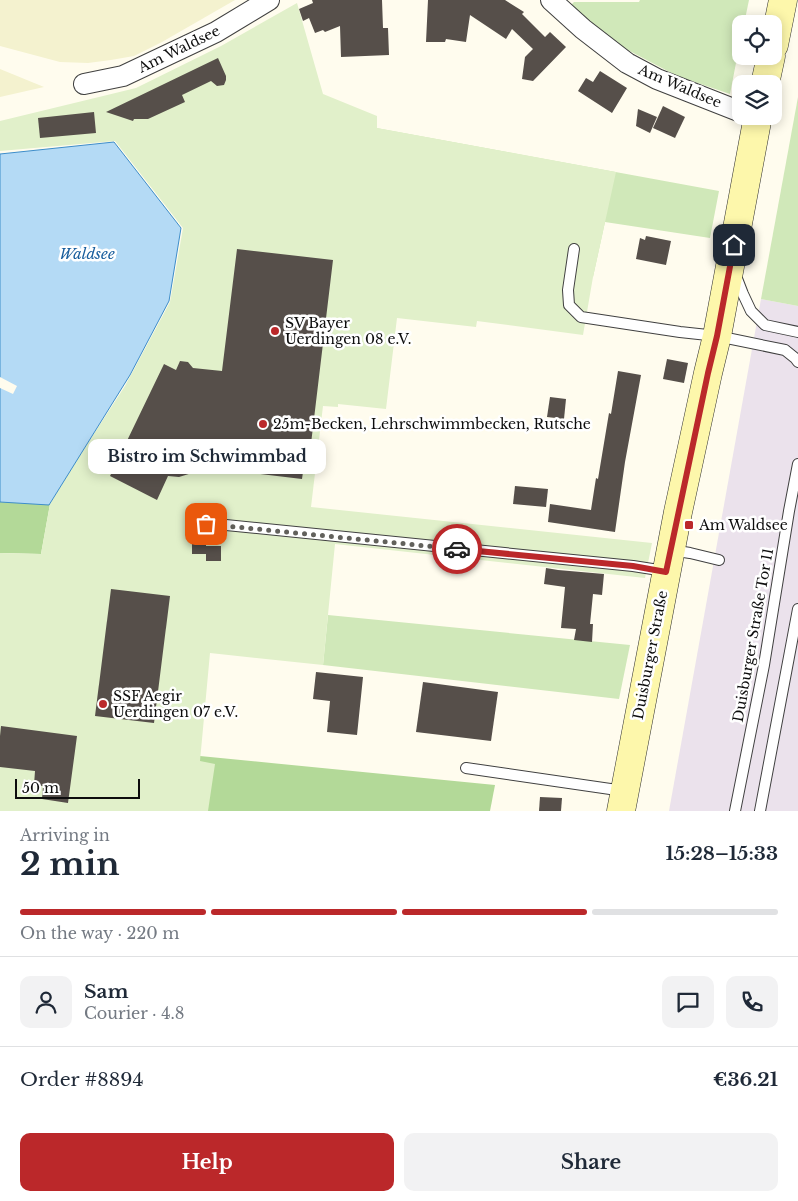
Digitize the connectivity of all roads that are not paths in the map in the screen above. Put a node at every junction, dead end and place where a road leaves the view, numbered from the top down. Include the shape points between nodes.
1 (269, 0) edge
2 (551, 0) edge
3 (783, 0) edge
4 (780, 15) edge
5 (84, 84) dead end
6 (732, 108) edge
7 (752, 125) edge
8 (574, 249) dead end
9 (731, 263) junction
10 (798, 332) edge
11 (717, 336) junction
12 (798, 362) edge
13 (798, 464) edge
14 (206, 524) dead end
15 (719, 560) dead end
16 (669, 561) junction
17 (798, 609) edge
18 (466, 768) dead end
19 (622, 801) edge
20 (735, 811) edge
21 (760, 811) edge

1 - 5 street, Am Waldsee via 216,32 122,76
2 - 6 street, Am Waldsee via 626,63 657,79
3 - 4 main road
7 - 9 main road, Duisburger Straße
8 - 11 lane via 569,305 581,317
9 - 10 lane via 751,311 765,325
9 - 11 main road, Duisburger Straße
11 - 12 lane via 785,350
11 - 16 main road, Duisburger Straße
13 - 20 lane, Duisburger Straße Tor 11
14 - 16 lane via 633,566
15 - 16 lane via 690,552
16 - 19 main road, Duisburger Straße
17 - 21 lane
18 - 19 lane

